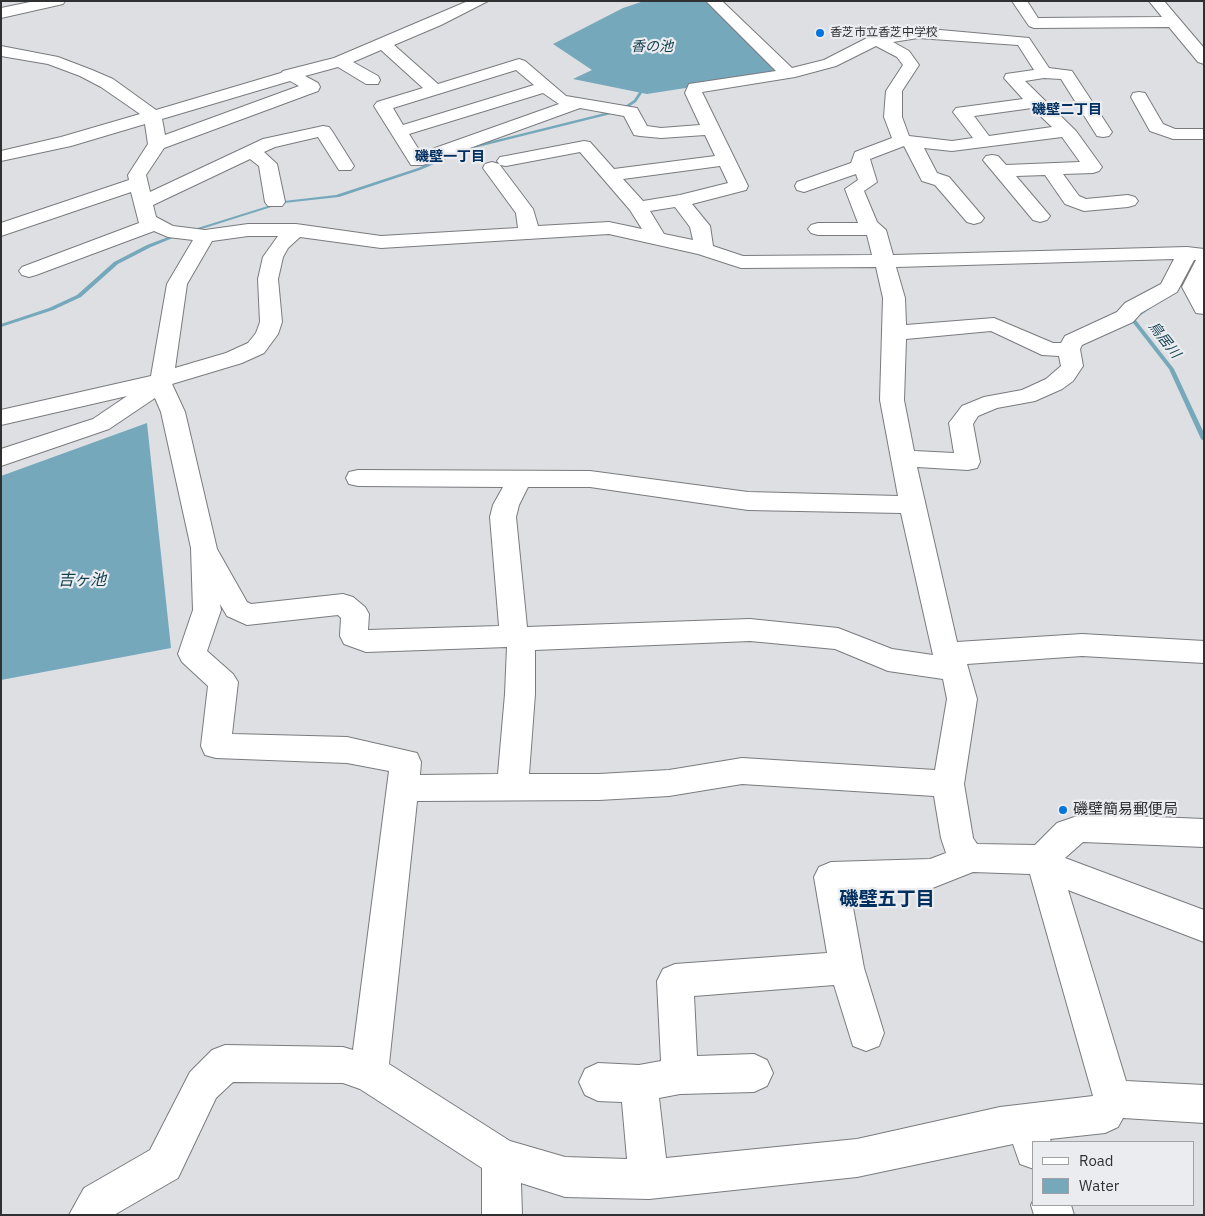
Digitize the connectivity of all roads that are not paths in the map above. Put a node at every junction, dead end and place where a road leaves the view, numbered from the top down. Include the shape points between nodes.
1 (58, 1) edge
2 (481, 1) edge
3 (713, 1) edge
4 (1019, 1) edge
5 (1156, 1) edge
6 (1088, 8) dead end
7 (1, 13) edge
8 (1172, 22) junction
9 (1034, 23) junction
10 (1099, 23) junction
11 (1184, 34) junction
12 (1204, 34) edge
13 (877, 40) junction
14 (1023, 41) junction
15 (384, 44) junction
16 (1, 51) edge
17 (1204, 59) edge
18 (340, 61) junction
19 (1044, 73) junction
20 (289, 74) junction
21 (789, 74) junction
22 (372, 80) dead end
23 (546, 87) junction
24 (435, 90) junction
25 (1138, 97) dead end
26 (1036, 102) junction
27 (579, 103) junction
28 (153, 116) junction
29 (710, 128) junction
30 (1064, 129) junction
31 (399, 132) junction
32 (1204, 134) edge
33 (907, 140) junction
34 (983, 142) junction
35 (157, 144) junction
36 (252, 152) junction
37 (1, 156) edge
38 (726, 160) junction
39 (344, 166) dead end
40 (862, 166) junction
41 (1050, 169) junction
42 (1000, 171) junction
43 (610, 175) junction
44 (139, 183) junction
45 (804, 186) dead end
46 (680, 201) junction
47 (1128, 201) dead end
48 (144, 202) junction
49 (275, 202) dead end
50 (638, 208) junction
51 (863, 211) junction
52 (1040, 216) dead end
53 (974, 218) dead end
54 (155, 224) junction
55 (874, 229) junction
56 (1, 230) edge
57 (296, 230) junction
58 (530, 234) junction
59 (205, 236) junction
60 (656, 240) junction
61 (704, 249) junction
62 (1198, 257) edge
63 (885, 260) junction
64 (29, 271) dead end
65 (1204, 308) edge
66 (895, 334) junction
67 (1069, 349) junction
68 (161, 382) junction
69 (1, 418) edge
70 (1, 458) edge
71 (903, 458) junction
72 (358, 478) dead end
73 (520, 479) junction
74 (912, 505) junction
75 (204, 548) junction
76 (517, 636) junction
77 (1204, 652) edge
78 (951, 662) junction
79 (948, 784) junction
80 (404, 788) junction
81 (512, 788) junction
82 (1204, 833) edge
83 (972, 858) junction
84 (1042, 860) junction
85 (1204, 926) edge
86 (847, 968) junction
87 (866, 1033) dead end
88 (368, 1072) junction
89 (754, 1073) dead end
90 (680, 1075) junction
91 (598, 1082) dead end
92 (639, 1084) junction
93 (1113, 1100) junction
94 (1204, 1104) edge
95 (1030, 1136) edge
96 (501, 1158) junction
97 (649, 1179) junction
98 (89, 1215) edge
99 (502, 1215) edge

1 - 7 street
2 - 15 street
3 - 21 street
4 - 9 street
5 - 8 street
6 - 10 street
8 - 10 street
8 - 11 street
9 - 10 street
9 - 14 street via 1042,39
11 - 12 street
11 - 17 street
13 - 14 street via 918,33
13 - 21 street via 830,63
13 - 33 street via 903,54 912,65 894,92 893,117
14 - 19 street
15 - 18 street
15 - 24 street
16 - 28 street via 52,60 86,73
18 - 20 street
18 - 22 street
19 - 26 street via 1012,78
19 - 30 street via 1066,74 1099,127
20 - 28 street
20 - 35 street via 312,88
21 - 29 street via 695,88 693,93
23 - 24 street via 519,64
23 - 27 street via 561,100
23 - 31 street
24 - 31 street via 383,106
25 - 32 street via 1156,127 1173,134
26 - 30 street
26 - 34 street via 962,112
27 - 29 street via 631,112 640,131 661,134
27 - 31 street via 417,161
28 - 35 street
28 - 37 street via 65,142
29 - 38 street
30 - 34 street
30 - 41 street via 1093,167
33 - 34 street via 952,146
33 - 40 street via 861,156
33 - 53 street via 929,177 942,181
34 - 42 street
35 - 44 street via 137,175
36 - 39 street via 269,143 324,131
36 - 48 street
36 - 49 street via 268,164
38 - 43 street
38 - 46 street via 739,186
40 - 45 street
40 - 51 street via 868,182 854,189
41 - 42 street
41 - 47 street via 1072,200 1084,204
42 - 52 street
43 - 50 street
43 - 58 street via 584,146 499,165 526,213
44 - 48 street
44 - 56 street
46 - 50 street
46 - 61 street via 700,226
48 - 54 street via 147,220
50 - 60 street
51 - 55 street
51 - 55 street via 816,220
54 - 59 street via 168,231
54 - 64 street
55 - 63 street
57 - 58 street via 381,242
57 - 59 street via 248,230
57 - 68 street via 273,257 268,279 270,322 267,334 256,348
58 - 60 street via 609,228
59 - 68 street via 178,284
60 - 61 street
61 - 63 street via 741,262
62 - 63 street
62 - 65 street via 1192,287
62 - 67 street via 1170,288 1133,308 1125,317 1073,341
63 - 66 street via 894,298
66 - 67 street via 994,324 1050,350
66 - 71 street via 892,400
67 - 71 street via 1072,366 1054,384 1026,396 992,402 970,411 961,423 968,462
68 - 69 street
68 - 70 street via 140,400 101,424
68 - 75 street via 173,412
71 - 74 street
72 - 73 street
73 - 74 street via 590,479 748,501
73 - 76 street via 503,517
74 - 78 street
75 - 76 street via 237,609 247,615 343,604 355,614 354,636 366,641
75 - 80 street via 207,610 192,654 223,682 216,746 347,750 406,762
76 - 78 street via 534,639 750,630 838,639 888,660
76 - 81 street via 520,694
77 - 78 street via 1082,644
78 - 79 street via 962,699
79 - 81 street via 742,771 669,783
79 - 83 street via 957,838 962,852
80 - 81 street
80 - 88 street
82 - 84 street via 1083,828 1068,833
83 - 84 street
83 - 86 street via 930,874 831,877
84 - 85 street via 1058,871
84 - 93 street
86 - 87 street
86 - 90 street via 675,980
88 - 96 street
88 - 98 street via 343,1065 225,1063 202,1085 164,1164 98,1202
89 - 90 street
90 - 92 street
91 - 92 street
92 - 97 street
93 - 94 street
93 - 95 street via 1105,1114
95 - 97 street via 1000,1126 857,1158
96 - 97 street via 565,1177
96 - 99 street

